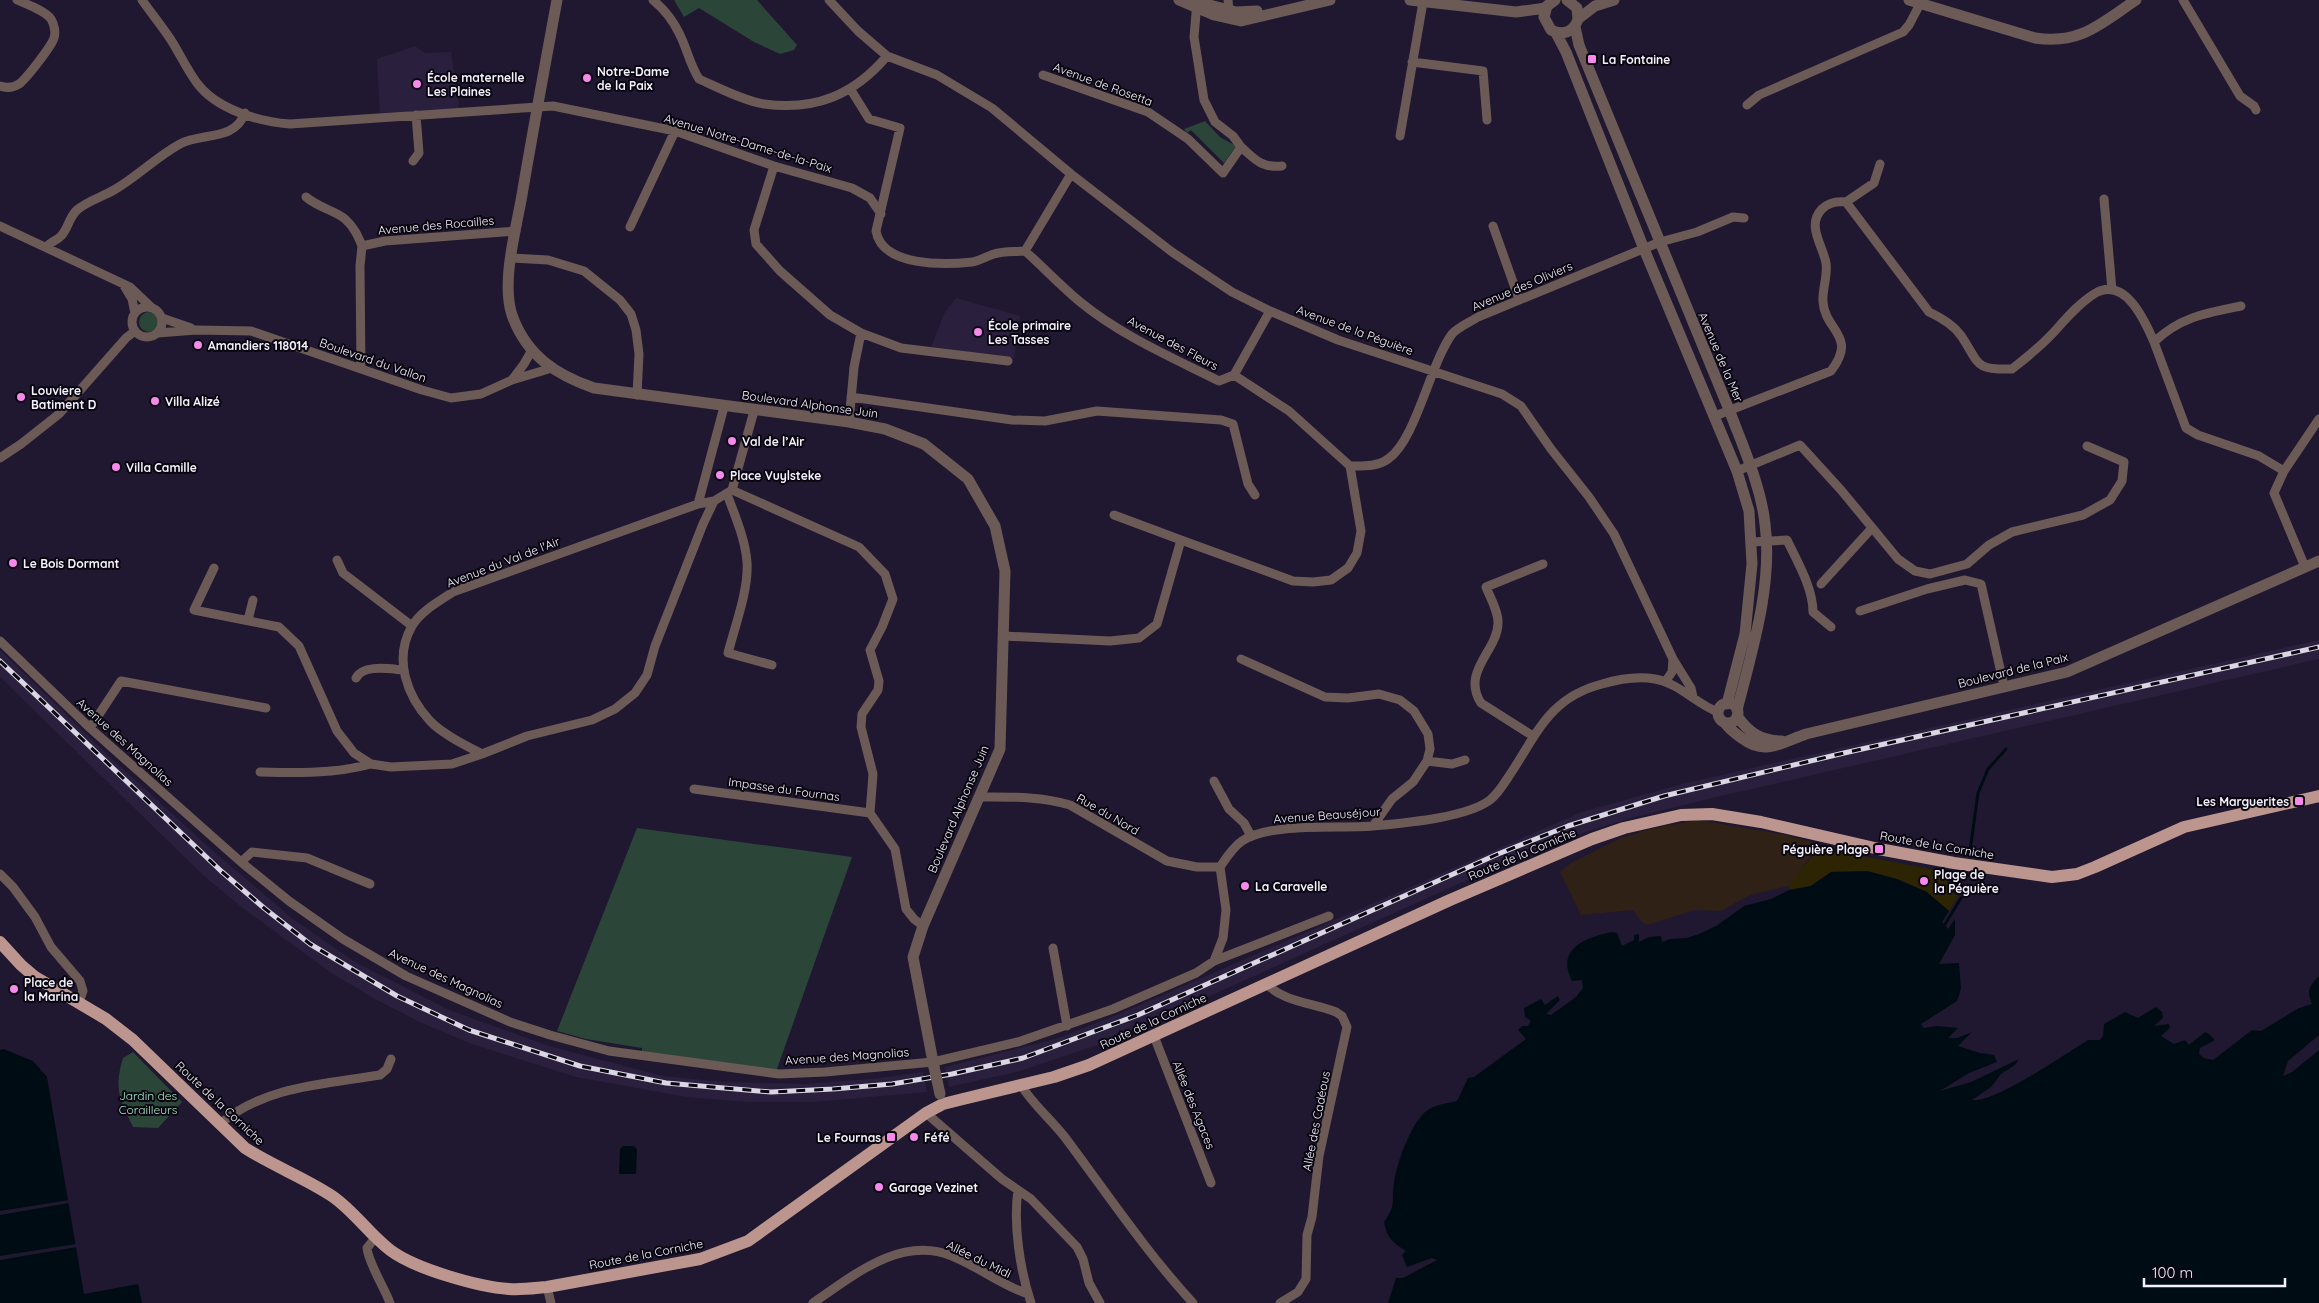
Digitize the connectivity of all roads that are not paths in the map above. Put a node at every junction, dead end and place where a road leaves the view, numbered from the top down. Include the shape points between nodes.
1 (17, 0) edge
2 (142, 0) edge
3 (557, 0) edge
4 (654, 0) edge
5 (829, 0) edge
6 (1178, 0) edge
7 (1305, 0) edge
8 (1330, 0) edge
9 (1410, 0) edge
10 (1614, 0) edge
11 (2136, 0) edge
12 (2183, 0) edge
13 (1570, 1) edge
14 (1422, 2) junction
15 (1914, 2) edge
16 (1194, 3) edge
17 (1549, 3) edge
18 (1228, 5) edge
19 (1595, 6) junction
20 (1516, 12) junction
21 (1545, 22) junction
22 (1577, 23) junction
23 (1556, 32) junction
24 (887, 56) junction
25 (1412, 62) junction
26 (1043, 75) dead end
27 (0, 86) edge
28 (851, 90) junction
29 (1747, 105) dead end
30 (538, 107) junction
31 (2256, 110) dead end
32 (245, 114) junction
33 (416, 115) junction
34 (1487, 120) dead end
35 (675, 131) junction
36 (1400, 136) dead end
37 (1241, 147) junction
38 (413, 162) dead end
39 (1880, 164) dead end
40 (774, 166) junction
41 (1282, 166) dead end
42 (1071, 174) junction
43 (306, 197) dead end
44 (2104, 199) dead end
45 (1846, 202) junction
46 (881, 214) junction
47 (1744, 218) dead end
48 (0, 226) edge
49 (1493, 226) dead end
50 (630, 227) dead end
51 (516, 232) junction
52 (61, 237) junction
53 (1660, 242) junction
54 (362, 246) junction
55 (47, 248) junction
56 (1644, 249) junction
57 (1025, 251) junction
58 (59, 253) junction
59 (512, 258) junction
60 (123, 284) junction
61 (2112, 290) junction
62 (1519, 299) junction
63 (2241, 306) dead end
64 (151, 307) junction
65 (1270, 312) junction
66 (135, 313) junction
67 (162, 318) junction
68 (196, 330) junction
69 (135, 331) junction
70 (158, 333) junction
71 (861, 333) junction
72 (2154, 342) junction
73 (532, 350) junction
74 (1008, 361) dead end
75 (552, 368) junction
76 (361, 369) junction
77 (1433, 371) junction
78 (1234, 376) junction
79 (512, 380) junction
80 (637, 395) junction
81 (850, 397) junction
82 (724, 407) junction
83 (754, 411) junction
84 (1730, 412) junction
85 (1715, 416) junction
86 (2319, 420) edge
87 (849, 422) junction
88 (2087, 446) dead end
89 (0, 458) edge
90 (1350, 466) junction
91 (1750, 467) junction
92 (1737, 471) junction
93 (2284, 471) junction
94 (730, 492) junction
95 (1255, 495) dead end
96 (714, 500) junction
97 (698, 504) junction
98 (1114, 515) dead end
99 (1872, 528) junction
100 (1181, 540) junction
101 (1767, 541) junction
102 (1752, 542) junction
103 (337, 560) dead end
104 (2319, 561) edge
105 (1543, 564) dead end
106 (2305, 567) junction
107 (214, 568) dead end
108 (1821, 584) dead end
109 (253, 600) dead end
110 (1860, 611) dead end
111 (248, 620) junction
112 (412, 626) junction
113 (1831, 628) dead end
114 (1004, 636) junction
115 (0, 641) edge
116 (1241, 659) dead end
117 (1673, 659) junction
118 (772, 665) dead end
119 (403, 670) junction
120 (356, 678) dead end
121 (1665, 682) junction
122 (2004, 686) junction
123 (1693, 696) junction
124 (266, 708) dead end
125 (1730, 711) junction
126 (90, 728) junction
127 (1533, 736) junction
128 (1786, 740) junction
129 (482, 754) junction
130 (1465, 760) dead end
131 (1426, 761) junction
132 (371, 764) junction
133 (260, 772) dead end
134 (1214, 781) dead end
135 (694, 789) dead end
136 (2319, 796) edge
137 (980, 797) junction
138 (870, 813) junction
139 (1373, 826) junction
140 (1250, 836) junction
141 (241, 862) junction
142 (1220, 867) junction
143 (0, 874) edge
144 (370, 884) dead end
145 (1329, 916) dead end
146 (923, 926) junction
147 (0, 942) edge
148 (1053, 948) dead end
149 (1214, 961) junction
150 (1266, 983) junction
151 (79, 1002) junction
152 (1067, 1026) junction
153 (1154, 1036) junction
154 (391, 1060) dead end
155 (934, 1064) junction
156 (1021, 1085) junction
157 (941, 1099) junction
158 (926, 1113) junction
159 (220, 1124) junction
160 (1211, 1183) dead end
161 (1018, 1190) junction
162 (375, 1238) junction
163 (547, 1287) junction
164 (1029, 1299) edge
165 (390, 1303) edge
166 (551, 1303) edge
167 (813, 1303) edge
168 (1100, 1303) edge
169 (1194, 1303) edge
170 (1280, 1303) edge

1 - 27 street via 51,19 54,39 30,74 17,85
2 - 32 street, Avenue Notre-Dame-de-la-Paix via 170,38 197,84 210,96
3 - 30 street, Boulevard Alphonse Juin
4 - 28 street via 680,34 698,79 762,104 809,105
5 - 24 street, Avenue de la Péguière
6 - 16 street
7 - 18 street via 1248,13
8 - 16 street via 1241,21 1222,18
9 - 14 street
10 - 19 street
11 - 15 street via 2085,34 2068,40 2035,38
12 - 31 street via 2240,96
13 - 19 street
13 - 22 street, Avenue de la Mer
14 - 20 street
14 - 25 street
15 - 29 street via 1909,25 1903,32 1759,95
16 - 18 street
16 - 37 street via 1194,37 1204,100 1215,122
17 - 20 street
17 - 21 street
19 - 22 street
20 - 21 street
21 - 23 street
22 - 23 street via 1566,32
22 - 53 street, Avenue de la Mer via 1579,45
23 - 56 street
24 - 28 street
24 - 42 street, Avenue de la Péguière via 937,75 992,108
25 - 34 street via 1483,71
25 - 36 street
26 - 37 street, Avenue de Rosetta via 1148,112 1188,139 1223,173
28 - 46 street via 869,119 900,128
30 - 33 street, Avenue Notre-Dame-de-la-Paix
30 - 35 street, Avenue Notre-Dame-de-la-Paix via 553,106
30 - 51 street, Boulevard Alphonse Juin
32 - 33 street, Avenue Notre-Dame-de-la-Paix via 290,124
32 - 52 street via 234,130 181,144 114,190 75,211
33 - 38 street via 419,154
35 - 40 street, Avenue Notre-Dame-de-la-Paix
35 - 50 street
37 - 41 street via 1263,165
39 - 45 street via 1874,184
40 - 46 street, Avenue Notre-Dame-de-la-Paix via 852,188 870,198
40 - 71 street via 754,230 756,244 780,271 830,315
42 - 57 street
42 - 65 street, Avenue de la Péguière via 1172,252 1232,292
43 - 54 street via 317,206 344,218 355,230
44 - 61 street
45 - 61 street via 1929,312 1948,322 1961,336 1976,362 1988,368 2012,369 2039,348 2096,293
45 - 84 street via 1829,203 1820,211 1816,221 1826,263 1823,301 1825,311 1840,336 1840,360 1831,371
46 - 57 street via 876,232 878,240 904,259 930,264 974,262 996,253
47 - 53 street, Avenue des Oliviers via 1733,217 1697,232
48 - 55 street
49 - 62 street
51 - 54 street, Avenue des Rocailles via 384,241
51 - 59 street, Boulevard Alphonse Juin
52 - 55 street via 49,243
52 - 58 street
53 - 56 street, Avenue des Oliviers
53 - 84 street, Avenue de la Mer
54 - 76 street, Avenue des Rocailles
55 - 58 street
56 - 62 street, Avenue des Oliviers
56 - 85 street
57 - 78 street, Avenue des Fleurs via 1079,301 1144,344 1219,381
58 - 60 street
59 - 73 street, Boulevard Alphonse Juin via 508,291 512,314
59 - 80 street via 548,260 584,271 620,300 631,314 636,330 639,354
60 - 64 street via 138,293
60 - 66 street via 132,299
61 - 72 street via 2128,298 2143,316
62 - 77 street, Avenue des Oliviers via 1453,332
63 - 72 street via 2188,319 2168,329
64 - 66 street
64 - 67 street
65 - 77 street, Avenue de la Péguière via 1338,340
65 - 78 street
66 - 69 street via 132,322
67 - 68 street, Boulevard du Vallon
67 - 70 street
68 - 70 street, Boulevard du Vallon
68 - 76 street, Boulevard du Vallon via 251,331
69 - 70 street via 143,337
69 - 89 street via 59,414
71 - 74 street via 901,348
71 - 81 street
72 - 93 street via 2186,428 2259,456
73 - 75 street, Boulevard Alphonse Juin
73 - 79 street
75 - 79 street, Boulevard du Vallon
75 - 80 street, Boulevard Alphonse Juin via 567,379 594,388
76 - 79 street, Boulevard du Vallon via 451,398 481,394
77 - 90 street, Avenue des Oliviers via 1400,446 1388,459 1373,465
77 - 117 street, Avenue de la Péguière via 1502,394 1521,406 1614,534
78 - 90 street, Avenue des Fleurs via 1289,411
80 - 82 street, Boulevard Alphonse Juin
81 - 87 street
81 - 95 street via 1012,420 1044,421 1097,411 1221,420 1233,424 1248,484
82 - 83 street, Boulevard Alphonse Juin
82 - 97 street
83 - 87 street, Boulevard Alphonse Juin
83 - 94 street
84 - 85 street
84 - 91 street, Avenue de la Mer
85 - 92 street
86 - 93 street
87 - 114 street, Boulevard Alphonse Juin via 885,429 924,444 968,479 994,526 1005,572
88 - 99 street via 2124,462 2122,481 2110,500 2083,515 2012,532 1988,545 1967,564 1930,574 1915,571 1898,559
90 - 100 street via 1361,531 1358,553 1348,568 1331,580 1293,581
91 - 92 street
91 - 99 street via 1800,444
91 - 101 street, Avenue de la Mer
92 - 102 street
93 - 106 street via 2274,493
94 - 96 street
94 - 118 street via 747,562 728,653
94 - 138 street via 859,548 885,574 893,599 870,650 879,681 878,690 862,714 861,727 873,774
96 - 97 street
96 - 129 street via 655,646 647,675 635,693 615,709 592,720 527,736
97 - 112 street, Avenue du Val de l'Air via 453,592 429,607
98 - 100 street
99 - 108 street
100 - 114 street via 1157,624 1139,638 1110,641
101 - 102 street
101 - 113 street via 1787,540 1802,572 1813,612
101 - 125 street, Avenue de la Mer via 1762,597
102 - 125 street via 1745,634
103 - 112 street via 343,573
104 - 106 street, Boulevard de la Paix
105 - 127 street via 1486,587 1498,622 1497,632 1480,663 1476,687 1481,703
106 - 122 street, Boulevard de la Paix via 2067,672
107 - 111 street via 194,610
109 - 111 street
110 - 122 street via 1965,580 1981,584
111 - 132 street via 279,627 299,646 337,731 354,753
112 - 119 street, Avenue du Val de l'Air via 403,648
114 - 137 street, Boulevard Alphonse Juin via 1000,749
115 - 126 street, Avenue des Magnolias
116 - 131 street via 1325,697 1379,694 1400,700 1414,711 1428,734 1430,749
117 - 121 street via 1672,672
117 - 123 street, Avenue de la Péguière via 1692,688
119 - 120 street via 366,670
119 - 129 street, Avenue du Val de l'Air via 413,698 431,722
121 - 123 street, Avenue Beauséjour
121 - 127 street, Avenue Beauséjour via 1638,678 1612,681 1576,693 1550,713
122 - 128 street, Boulevard de la Paix
123 - 125 street
124 - 126 street via 121,681
125 - 128 street, Boulevard de la Paix via 1752,734 1772,741
125 - 128 street, Boulevard de la Paix via 1720,720 1751,745 1771,747
126 - 141 street, Avenue des Magnolias
127 - 139 street, Avenue Beauséjour via 1499,792 1482,805 1458,814
129 - 132 street via 452,764 391,767
130 - 131 street via 1452,764
131 - 139 street via 1413,782 1392,799
132 - 133 street via 347,770
134 - 140 street via 1228,809 1244,823
135 - 138 street, Impasse du Fournas
136 - 150 main road, Route de la Corniche via 2184,827 2095,867 2072,875 2052,877 1879,849 1739,818 1704,813 1681,815 1592,839
137 - 142 street, Rue du Nord via 1043,798 1061,802 1167,861 1196,867
137 - 146 street, Boulevard Alphonse Juin
138 - 146 street via 895,849 906,910
139 - 140 street, Avenue Beauséjour via 1284,829
140 - 142 street via 1240,842
141 - 144 street via 252,852 307,858
141 - 155 street, Avenue des Magnolias via 343,939 406,976 510,1022 550,1035 609,1050 779,1074
142 - 149 street via 1226,910 1223,938
143 - 151 street via 34,916 51,947 80,981 83,991
145 - 149 street
146 - 155 street, Boulevard Alphonse Juin via 913,956
147 - 151 main road, Route de la Corniche via 35,977
148 - 152 street
149 - 152 street via 1196,973
150 - 153 main road, Route de la Corniche
150 - 170 street, Allée des Cadéous via 1272,990 1296,1000 1336,1012 1347,1027 1319,1156 1308,1235 1306,1279 1298,1292
151 - 159 main road, Route de la Corniche via 133,1040
152 - 155 street
153 - 156 main road, Route de la Corniche via 1089,1065
153 - 160 street, Allée des Agaces
154 - 159 street via 380,1074 288,1089 233,1113
155 - 157 street, Boulevard Alphonse Juin, bridge
156 - 157 main road, Route de la Corniche
156 - 169 street via 1056,1125
157 - 158 main road, Route de la Corniche
158 - 161 street
158 - 163 main road, Route de la Corniche via 748,1240 732,1248 700,1259
159 - 162 main road, Route de la Corniche via 263,1160 349,1208
161 - 164 street via 1017,1230
161 - 168 street via 1031,1199 1077,1247
162 - 163 main road, Route de la Corniche via 392,1252 417,1264 478,1283 509,1289
162 - 165 street via 367,1248 367,1254
163 - 166 street
164 - 167 street, Allée du Midi via 952,1256 912,1249 873,1264

